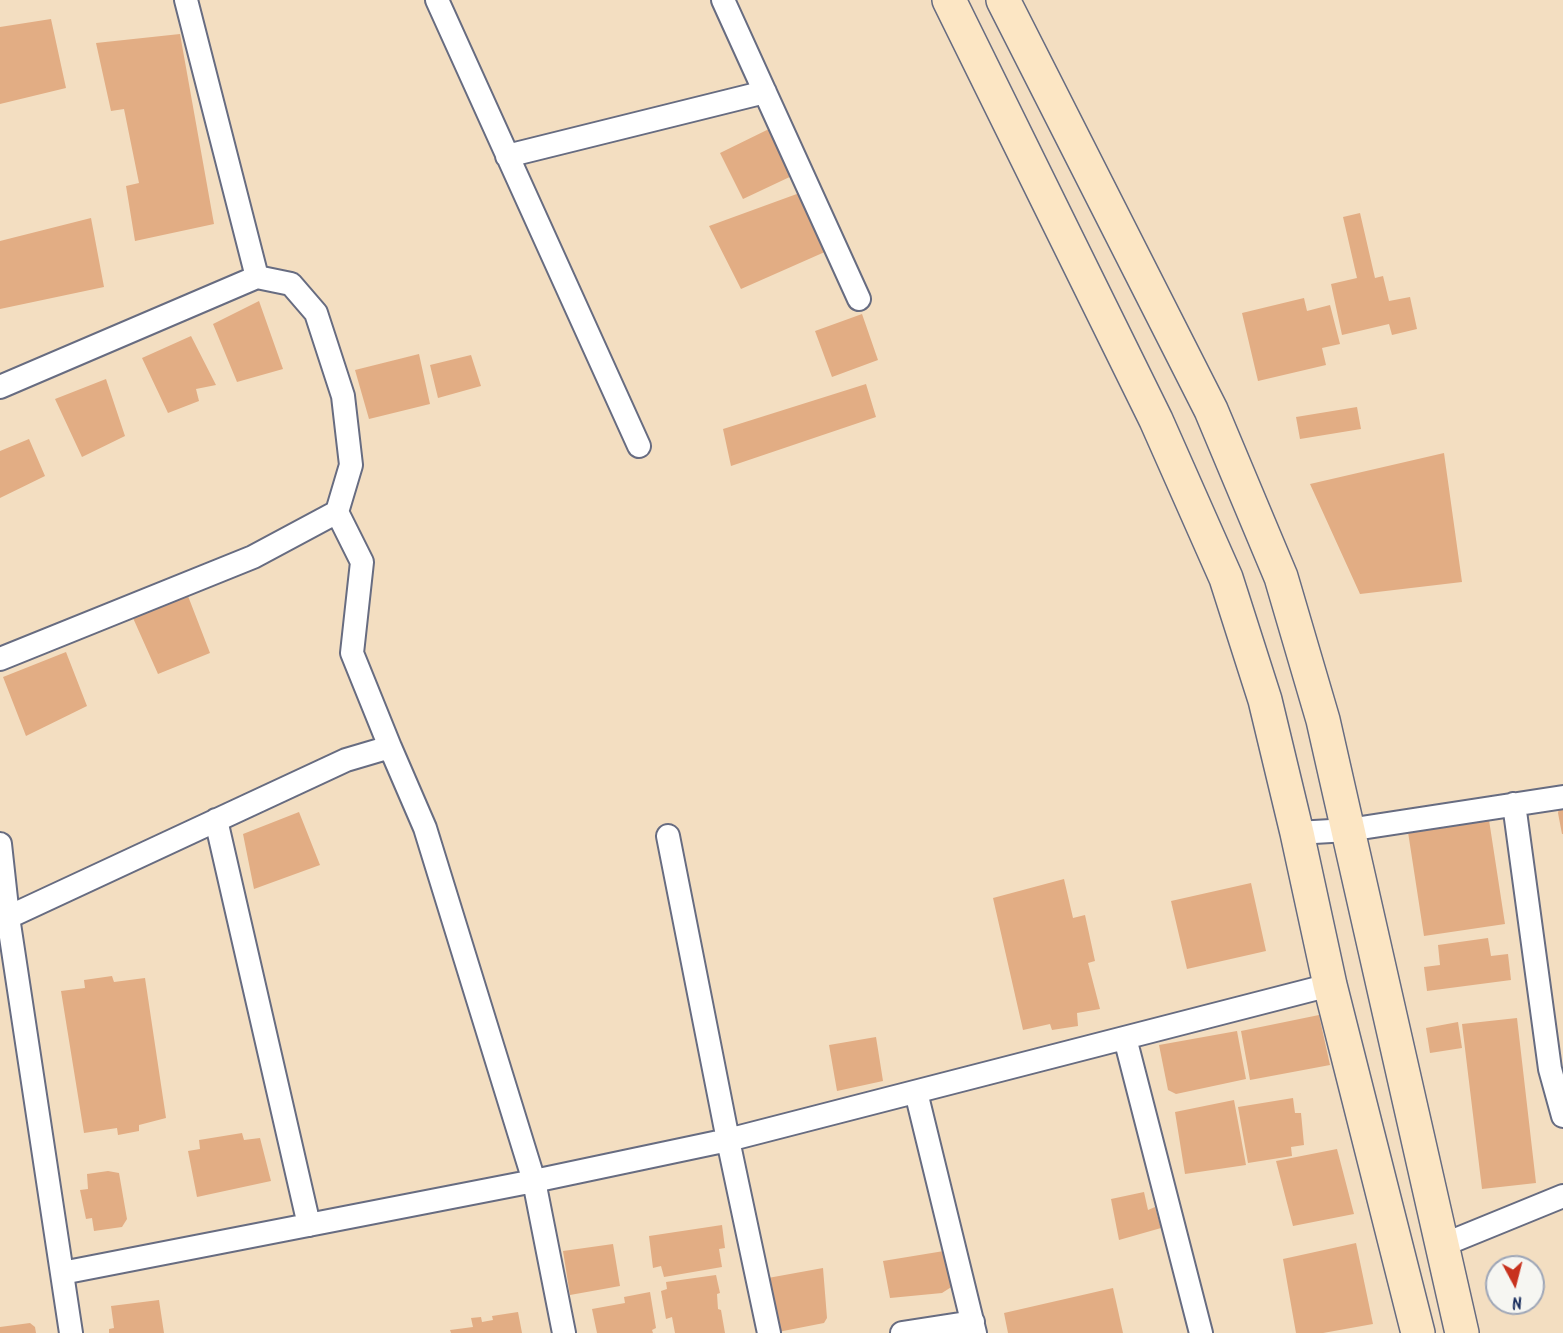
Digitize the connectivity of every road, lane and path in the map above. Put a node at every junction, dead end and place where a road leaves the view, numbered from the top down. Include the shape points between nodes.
1 (186, 0) edge
2 (437, 0) edge
3 (723, 0) edge
4 (949, 0) edge
5 (1003, 0) edge
6 (765, 92) junction
7 (507, 156) junction
8 (257, 277) junction
9 (860, 299) dead end
10 (0, 387) edge
11 (639, 446) dead end
12 (337, 512) junction
13 (0, 659) edge
14 (390, 747) junction
15 (1563, 797) edge
16 (1514, 804) junction
17 (216, 820) junction
18 (1348, 830) junction
19 (1297, 833) junction
20 (669, 836) dead end
21 (0, 844) edge
22 (4, 919) edge
23 (1330, 985) junction
24 (1125, 1038) junction
25 (916, 1092) junction
26 (1563, 1116) edge
27 (728, 1140) junction
28 (534, 1181) junction
29 (1563, 1196) edge
30 (309, 1225) junction
31 (1443, 1245) junction
32 (62, 1273) junction
33 (974, 1327) edge
34 (71, 1333) edge
35 (564, 1333) edge
36 (769, 1333) edge
37 (902, 1333) edge
38 (1201, 1333) edge
39 (1418, 1333) edge
40 (1462, 1333) edge

1 - 8 street
2 - 7 street
3 - 6 street
4 - 19 main road via 1156,420 1226,578 1265,700
5 - 18 main road via 1211,410 1281,577 1323,720
6 - 7 street
6 - 9 street
7 - 11 street
8 - 10 street
8 - 12 street via 291,284 316,313 343,396 351,465
12 - 13 street via 253,557
12 - 14 street via 362,562 352,653
14 - 17 street via 346,760
14 - 28 street via 425,828
15 - 16 street
16 - 18 street
16 - 26 street via 1550,1070
17 - 22 street
17 - 30 street
18 - 19 street
18 - 31 main road
19 - 23 main road
20 - 27 street
21 - 22 street
22 - 32 street
23 - 24 street
23 - 39 main road
24 - 25 street
24 - 38 street
25 - 27 street
25 - 33 street
27 - 28 street
27 - 36 street
28 - 30 street
28 - 35 street
29 - 31 street
30 - 32 street
31 - 40 main road
32 - 34 street
33 - 37 street

